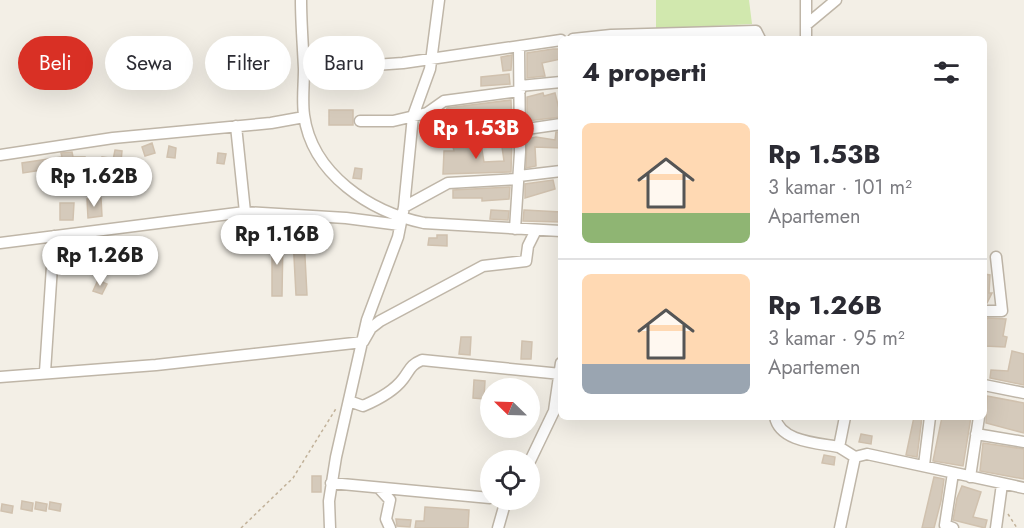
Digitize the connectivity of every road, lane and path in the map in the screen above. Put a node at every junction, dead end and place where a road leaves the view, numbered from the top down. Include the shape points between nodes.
1 (301, 0) edge
2 (439, 0) edge
3 (806, 0) edge
4 (836, 0) edge
5 (806, 25) junction
6 (630, 36) edge
7 (760, 36) edge
8 (806, 36) edge
9 (558, 41) edge
10 (303, 47) edge
11 (519, 48) junction
12 (432, 58) junction
13 (385, 64) edge
14 (558, 83) edge
15 (520, 89) junction
16 (304, 90) edge
17 (428, 113) junction
18 (413, 116) junction
19 (304, 117) junction
20 (360, 121) dead end
21 (558, 125) edge
22 (236, 126) junction
23 (520, 132) junction
24 (0, 155) edge
25 (558, 171) edge
26 (518, 177) junction
27 (245, 212) junction
28 (402, 217) junction
29 (515, 229) junction
30 (536, 230) junction
31 (558, 231) edge
32 (54, 236) junction
33 (0, 243) edge
34 (996, 257) dead end
35 (987, 311) edge
36 (363, 342) junction
37 (45, 372) junction
38 (558, 374) edge
39 (0, 377) edge
40 (558, 386) edge
41 (987, 386) edge
42 (1024, 393) edge
43 (350, 401) junction
44 (338, 407) dead end
45 (776, 420) edge
46 (844, 420) edge
47 (930, 420) edge
48 (978, 420) edge
49 (976, 434) junction
50 (1024, 442) edge
51 (839, 447) junction
52 (537, 450) edge
53 (855, 458) junction
54 (924, 465) junction
55 (953, 473) junction
56 (970, 477) junction
57 (331, 483) junction
58 (1002, 484) junction
59 (379, 488) junction
60 (1024, 488) edge
61 (480, 497) edge
62 (503, 510) edge
63 (241, 528) edge
64 (330, 528) edge
65 (390, 528) edge
66 (498, 528) edge
67 (840, 528) edge
68 (953, 528) edge
69 (996, 528) edge

1 - 10 street
2 - 12 street
3 - 5 street
4 - 5 street
5 - 8 street
6 - 7 street via 747,30
9 - 11 street
11 - 12 street
11 - 15 street
12 - 13 street
12 - 18 street
14 - 15 street
15 - 17 street via 444,101
15 - 23 street
16 - 19 street
17 - 18 street
17 - 23 street via 447,140
18 - 20 street via 393,121
18 - 28 street
19 - 22 street
19 - 28 street via 318,153 338,180 366,201
21 - 23 street
22 - 24 street via 105,139
22 - 27 street
23 - 26 street
25 - 26 street
26 - 28 street via 448,183
26 - 29 street
27 - 28 street
27 - 32 street
28 - 29 street
28 - 36 street
29 - 30 street
30 - 31 street
30 - 36 street via 526,261 483,266 380,321
32 - 33 street
32 - 37 street
34 - 35 street via 1002,310
36 - 37 street via 145,366
36 - 43 street
37 - 39 street
38 - 43 street via 422,360 410,364 403,380 378,399 363,406
40 - 52 street via 554,411
41 - 42 street
43 - 57 street
44 - 63 path via 293,478
45 - 51 street via 785,433
46 - 51 street
47 - 54 street
48 - 49 street
49 - 50 street
49 - 56 street
51 - 53 street
53 - 54 street via 879,455
53 - 67 street
54 - 55 street
55 - 56 street
55 - 68 street via 945,525
56 - 58 street
57 - 59 street
57 - 64 street
58 - 60 street
58 - 69 street
59 - 61 street
59 - 65 street via 390,500 386,519
62 - 66 street

